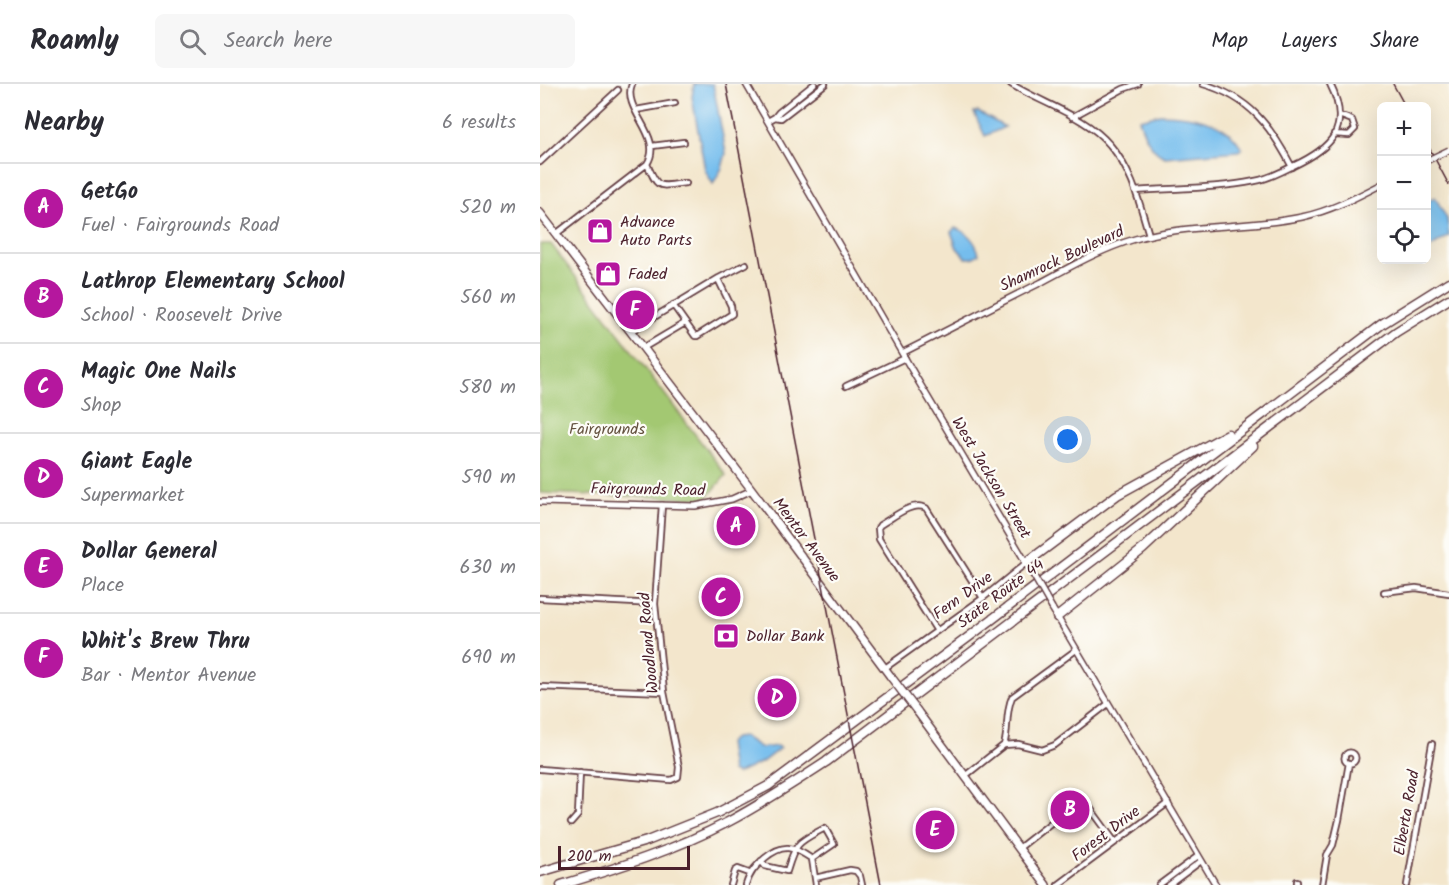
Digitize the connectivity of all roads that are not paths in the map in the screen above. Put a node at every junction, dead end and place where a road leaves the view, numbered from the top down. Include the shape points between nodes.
1 (632, 84) edge
2 (746, 84) edge
3 (814, 84) edge
4 (825, 84) edge
5 (1011, 84) edge
6 (1138, 84) edge
7 (1203, 84) edge
8 (1330, 84) edge
9 (618, 90) dead end
10 (675, 103) dead end
11 (636, 110) junction
12 (1339, 115) junction
13 (775, 117) junction
14 (1072, 117) junction
15 (768, 121) junction
16 (1334, 134) junction
17 (684, 142) dead end
18 (652, 146) junction
19 (1449, 150) edge
20 (1431, 159) edge
21 (540, 162) edge
22 (647, 164) junction
23 (1292, 167) junction
24 (686, 183) dead end
25 (1377, 187) edge
26 (1135, 191) junction
27 (540, 213) edge
28 (556, 234) junction
29 (1149, 235) junction
30 (746, 264) dead end
31 (718, 279) junction
32 (1449, 282) edge
33 (1449, 299) edge
34 (673, 305) junction
35 (685, 323) junction
36 (631, 331) junction
37 (643, 348) junction
38 (903, 356) junction
39 (846, 386) dead end
40 (1260, 416) junction
41 (1284, 416) junction
42 (752, 490) junction
43 (540, 502) edge
44 (662, 505) junction
45 (1028, 567) junction
46 (1384, 592) dead end
47 (1449, 593) edge
48 (540, 598) edge
49 (983, 598) junction
50 (655, 604) junction
51 (1057, 617) junction
52 (937, 631) junction
53 (1076, 650) junction
54 (885, 668) junction
55 (540, 687) edge
56 (664, 692) junction
57 (1108, 704) junction
58 (1432, 744) dead end
59 (1004, 745) junction
60 (1349, 763) dead end
61 (540, 769) edge
62 (580, 772) junction
63 (965, 776) junction
64 (1168, 803) junction
65 (571, 823) dead end
66 (1115, 842) junction
67 (1019, 848) junction
68 (794, 849) junction
69 (812, 859) junction
70 (1200, 859) junction
71 (761, 861) junction
72 (540, 872) edge
73 (749, 873) junction
74 (815, 878) junction
75 (561, 885) edge
76 (731, 885) edge
77 (746, 885) edge
78 (816, 885) edge
79 (862, 885) edge
80 (1046, 885) edge
81 (1058, 885) edge
82 (1159, 885) edge
83 (1168, 885) edge
84 (1216, 885) edge
85 (1322, 885) edge
86 (1407, 885) edge

1 - 11 street via 630,96
2 - 15 street, West Jackson Street
3 - 13 street
4 - 13 street via 786,115
5 - 14 street
6 - 14 street
7 - 23 street via 1239,100 1258,115
8 - 12 street
9 - 21 street
10 - 11 street
11 - 18 street
12 - 16 street
12 - 16 street via 1352,120 1355,129 1349,135
13 - 15 street
14 - 26 street via 1109,143
15 - 38 street, West Jackson Street
16 - 23 street via 1320,153
17 - 18 street
18 - 22 street
19 - 20 street, bridge
22 - 24 street via 658,185
22 - 28 street
23 - 26 street via 1253,182
25 - 29 street, Shamrock Boulevard via 1333,209 1300,218
26 - 29 street
27 - 28 main road, Mentor Avenue
28 - 36 main road, Mentor Avenue
29 - 38 street, Shamrock Boulevard via 1087,258
30 - 31 street
31 - 34 street
31 - 35 street via 732,314 697,336
32 - 40 highway, State Route 44 via 1382,324
33 - 41 highway, State Route 44 via 1396,332
34 - 35 street
34 - 36 street
35 - 37 street
36 - 37 main road, Mentor Avenue
37 - 42 main road, Mentor Avenue
38 - 39 street
38 - 45 street, West Jackson Street
40 - 45 highway via 1117,495
40 - 72 highway, State Route 44 via 768,786 717,813 647,841
41 - 51 highway via 1143,549
41 - 75 highway, State Route 44 via 826,762 725,824 665,851
42 - 44 street, Fairgrounds Road via 706,506
42 - 54 main road, Mentor Avenue
43 - 44 street, Fairgrounds Road
44 - 50 street, Woodland Road
45 - 49 street, Fern Drive
45 - 51 street, West Jackson Street, bridge
46 - 47 street via 1416,588
48 - 50 street
49 - 52 street, Fern Drive
49 - 52 street via 926,508 912,507 880,525 879,539
50 - 56 street, Woodland Road
51 - 53 street, West Jackson Street
52 - 54 street, Fern Drive
53 - 57 street, West Jackson Street
53 - 59 street via 1012,697
54 - 63 main road, Mentor Avenue, bridge
55 - 56 street
56 - 62 street, Woodland Road via 678,777 671,780
57 - 59 street via 1055,745 1042,750
57 - 64 street, West Jackson Street
58 - 86 street, Elberta Road
59 - 63 street
60 - 85 street
61 - 62 street
62 - 65 street via 578,815
63 - 67 main road, Mentor Avenue
64 - 66 street, Forest Drive
64 - 70 street, West Jackson Street
66 - 67 street via 1085,801 1080,800
66 - 81 street, Forest Drive
67 - 80 main road, Mentor Avenue
68 - 69 street
68 - 69 street via 825,828 834,843
68 - 71 street via 775,849
68 - 71 street via 787,871 765,866
69 - 74 street
70 - 82 street
70 - 83 street
70 - 84 street, West Jackson Street
71 - 73 street
73 - 76 street via 738,869
73 - 77 street
74 - 78 street
74 - 79 street via 856,871

